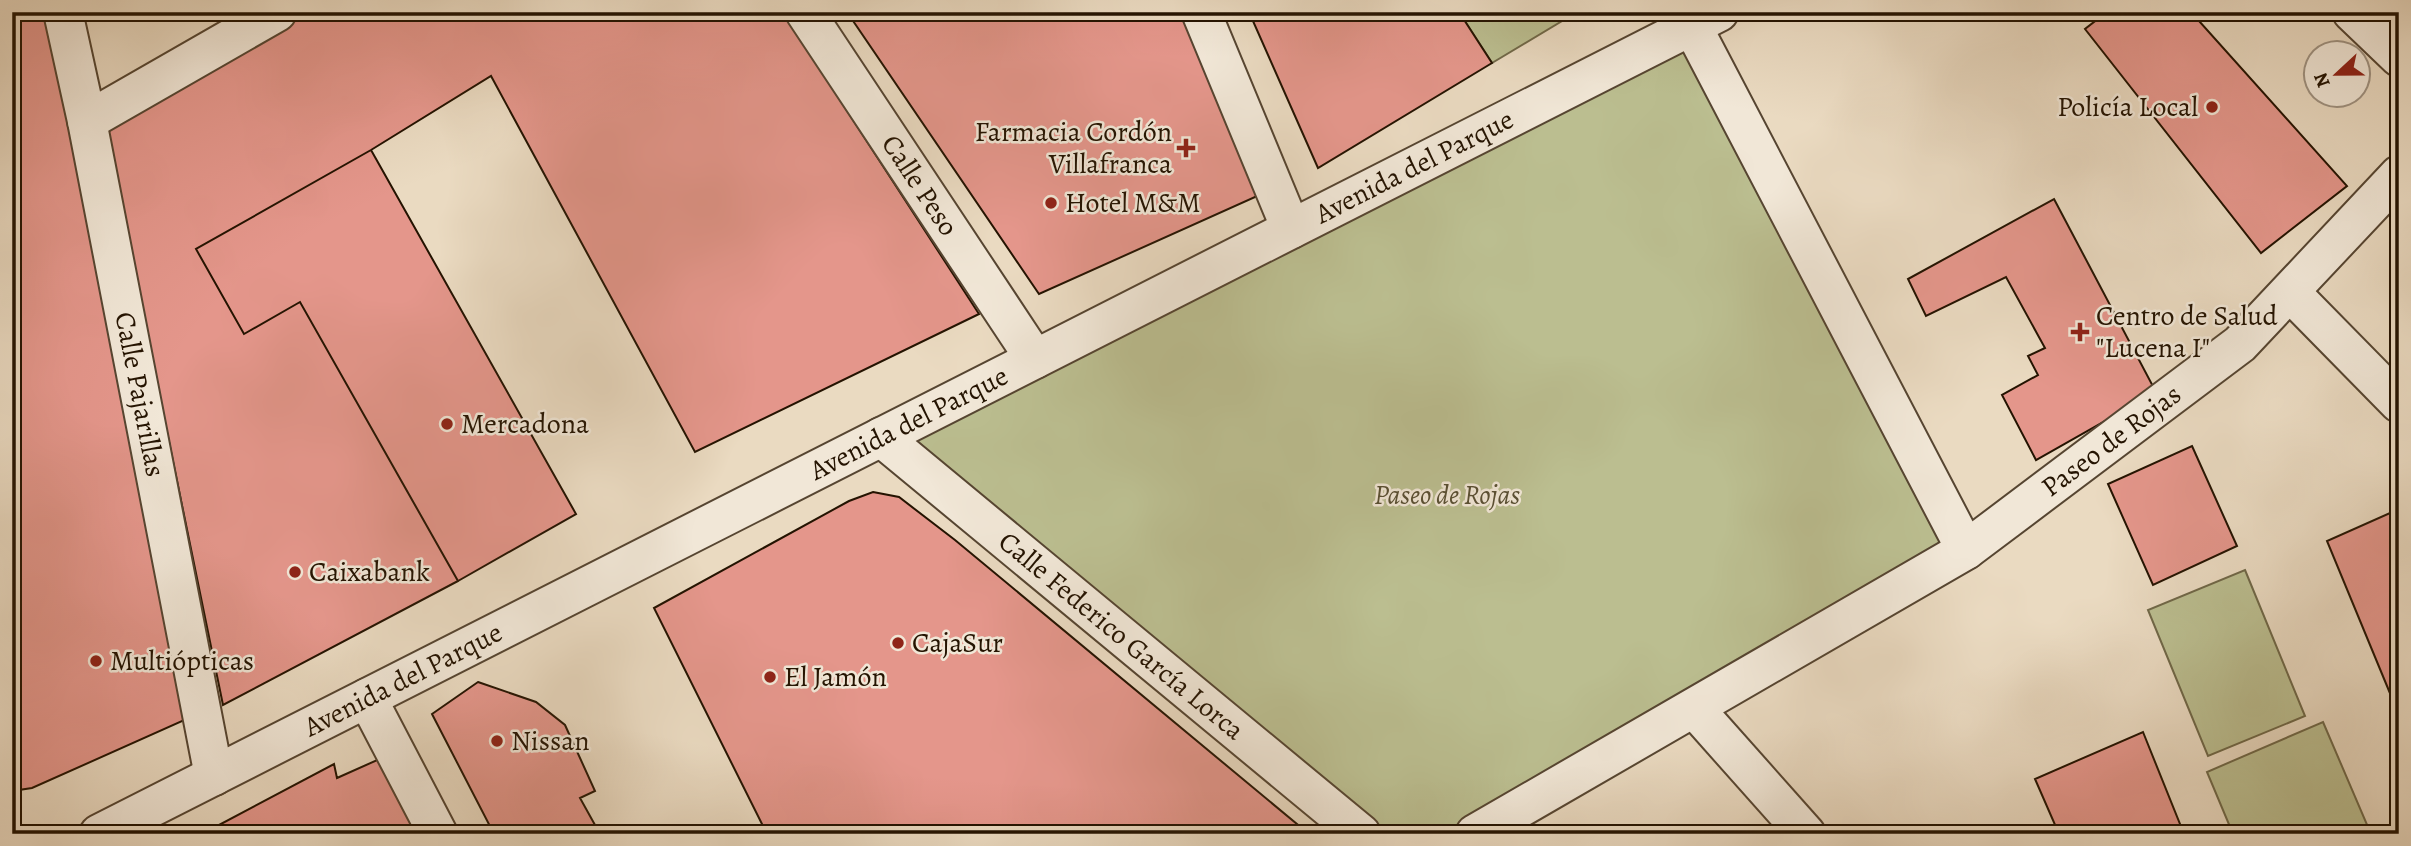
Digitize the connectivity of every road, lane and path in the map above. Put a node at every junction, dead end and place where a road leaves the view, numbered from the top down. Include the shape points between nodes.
1 (63, 12) edge
2 (277, 12) edge
3 (805, 12) edge
4 (1201, 12) edge
5 (1705, 19) edge
6 (87, 121) junction
7 (2399, 175) edge
8 (1291, 229) junction
9 (2290, 292) junction
10 (1035, 359) junction
11 (2399, 403) edge
12 (881, 437) junction
13 (1966, 550) junction
14 (368, 698) junction
15 (1694, 708) junction
16 (214, 776) junction
17 (99, 834) edge
18 (438, 834) edge
19 (1361, 834) edge
20 (1475, 834) edge
21 (1806, 834) edge

1 - 6 street, Calle Pajarillas
2 - 6 street
3 - 10 street, Calle Peso
4 - 8 street
5 - 8 street, Avenida del Parque
5 - 13 street
6 - 16 street, Calle Pajarillas
7 - 9 street, Paseo de Rojas
8 - 10 street, Avenida del Parque
9 - 11 street
9 - 13 street, Paseo de Rojas via 2240,344
10 - 12 street, Avenida del Parque
12 - 14 street, Avenida del Parque
12 - 19 street, Calle Federico García Lorca
13 - 15 street, Paseo de Rojas
14 - 16 street, Avenida del Parque
14 - 18 street
15 - 20 street, Paseo de Rojas
15 - 21 street
16 - 17 street, Avenida del Parque

